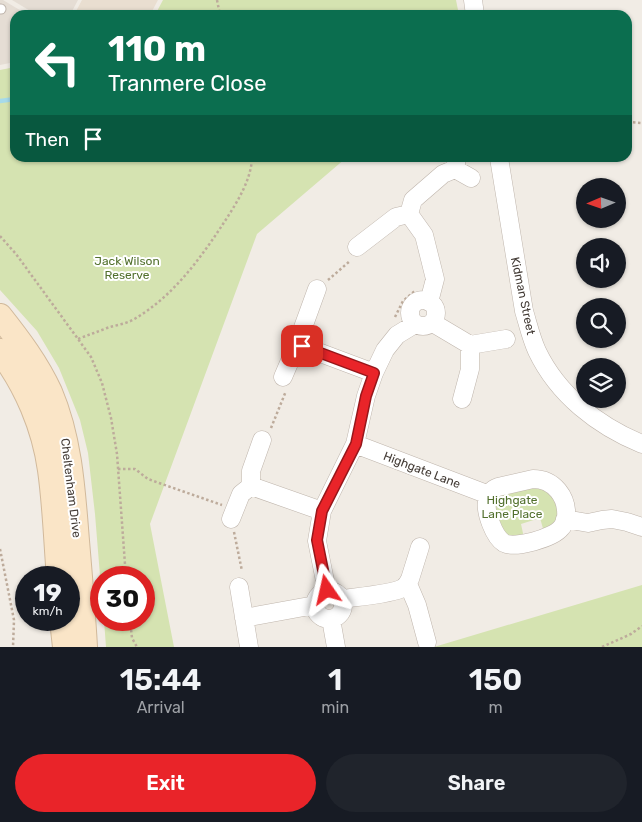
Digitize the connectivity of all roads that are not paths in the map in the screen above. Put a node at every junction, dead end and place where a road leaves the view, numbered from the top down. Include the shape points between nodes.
1 (500, 162) edge
2 (456, 163) edge
3 (471, 178) dead end
4 (409, 214) junction
5 (357, 247) road end
6 (317, 289) road end
7 (0, 316) edge
8 (424, 324) junction
9 (506, 339) dead end
10 (470, 345) junction
11 (302, 346) junction
12 (0, 351) edge
13 (374, 373) junction
14 (283, 377) road end
15 (462, 399) dead end
16 (262, 440) road end
17 (356, 444) junction
18 (642, 444) edge
19 (251, 486) junction
20 (488, 495) junction
21 (322, 511) junction
22 (233, 514) road end
23 (565, 520) junction
24 (642, 527) edge
25 (420, 547) dead end
26 (58, 566) edge
27 (408, 584) junction
28 (239, 587) road end
29 (327, 590) junction
30 (343, 599) junction
31 (315, 605) junction
32 (244, 618) junction
33 (331, 619) junction
34 (63, 631) edge
35 (427, 642) dead end
36 (65, 647) edge
37 (85, 647) edge
38 (249, 647) edge
39 (336, 647) edge

1 - 18 street, Kidman Street via 523,302 537,351 561,389 581,408 625,437
2 - 3 street
2 - 4 street via 413,200
4 - 5 street via 396,217
4 - 8 street via 424,235 435,279 430,302 421,300 410,311 412,321
6 - 11 street via 301,333
7 - 37 main road, Cheltenham Drive via 40,372 65,438 73,488
8 - 10 street
8 - 13 street via 397,335
9 - 10 street
10 - 15 street via 470,369
11 - 13 street
11 - 14 street via 292,356
12 - 26 main road, Cheltenham Drive via 20,380 45,445
13 - 17 street
16 - 19 street via 251,471
17 - 20 street, Highgate Lane
17 - 21 street
19 - 21 street
19 - 22 street via 240,494
20 - 23 street via 494,488 529,479 546,480 555,486 564,501
20 - 23 street via 486,503 492,527 498,539 507,544 522,544 553,535
21 - 29 street via 317,540
23 - 24 street via 588,523 612,519
25 - 27 street
27 - 30 street via 394,591
27 - 35 street
28 - 32 street
29 - 30 street via 334,591
29 - 31 street via 317,597
30 - 33 street via 343,610 338,617
31 - 32 street
31 - 33 street via 318,614
32 - 38 street
33 - 39 street
34 - 36 main road

